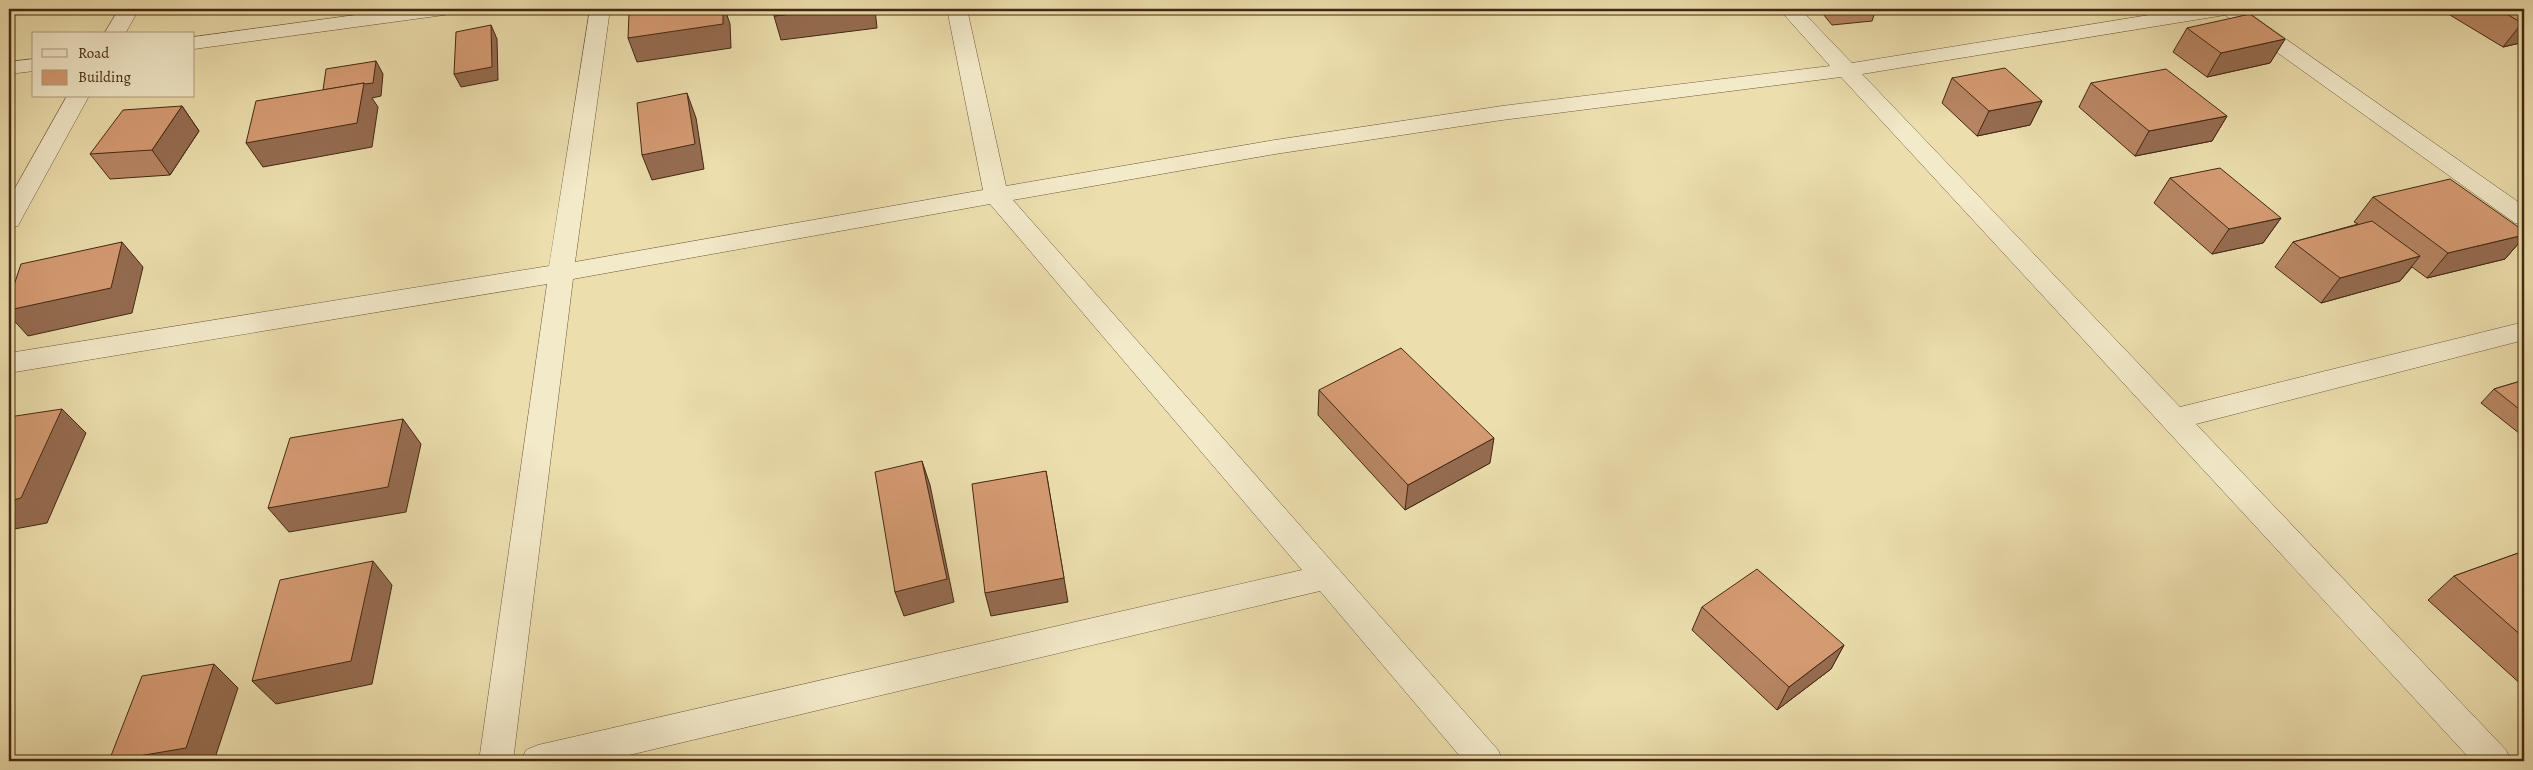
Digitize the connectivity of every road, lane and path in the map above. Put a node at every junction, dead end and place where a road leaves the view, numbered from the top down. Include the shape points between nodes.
1 (129, 9) edge
2 (444, 9) edge
3 (600, 9) edge
4 (957, 9) edge
5 (1789, 9) edge
6 (2223, 9) edge
7 (2230, 9) edge
8 (115, 32) edge
9 (195, 43) edge
10 (32, 65) edge
11 (9, 68) edge
12 (1847, 70) junction
13 (77, 98) edge
14 (996, 195) junction
15 (2524, 217) edge
16 (9, 220) edge
17 (561, 273) junction
18 (2524, 331) edge
19 (9, 363) edge
20 (2174, 419) junction
21 (1327, 577) junction
22 (496, 761) edge
23 (538, 761) edge
24 (1486, 761) edge
25 (2494, 761) edge

1 - 8 street
2 - 9 street
3 - 17 street
4 - 14 street
5 - 12 street
6 - 12 street
7 - 15 street
10 - 11 street
12 - 14 street via 1502,113 1274,147
12 - 20 street
13 - 16 street
14 - 17 street
14 - 21 street
17 - 19 street
17 - 22 street
18 - 20 street
20 - 25 street
21 - 23 street
21 - 24 street

